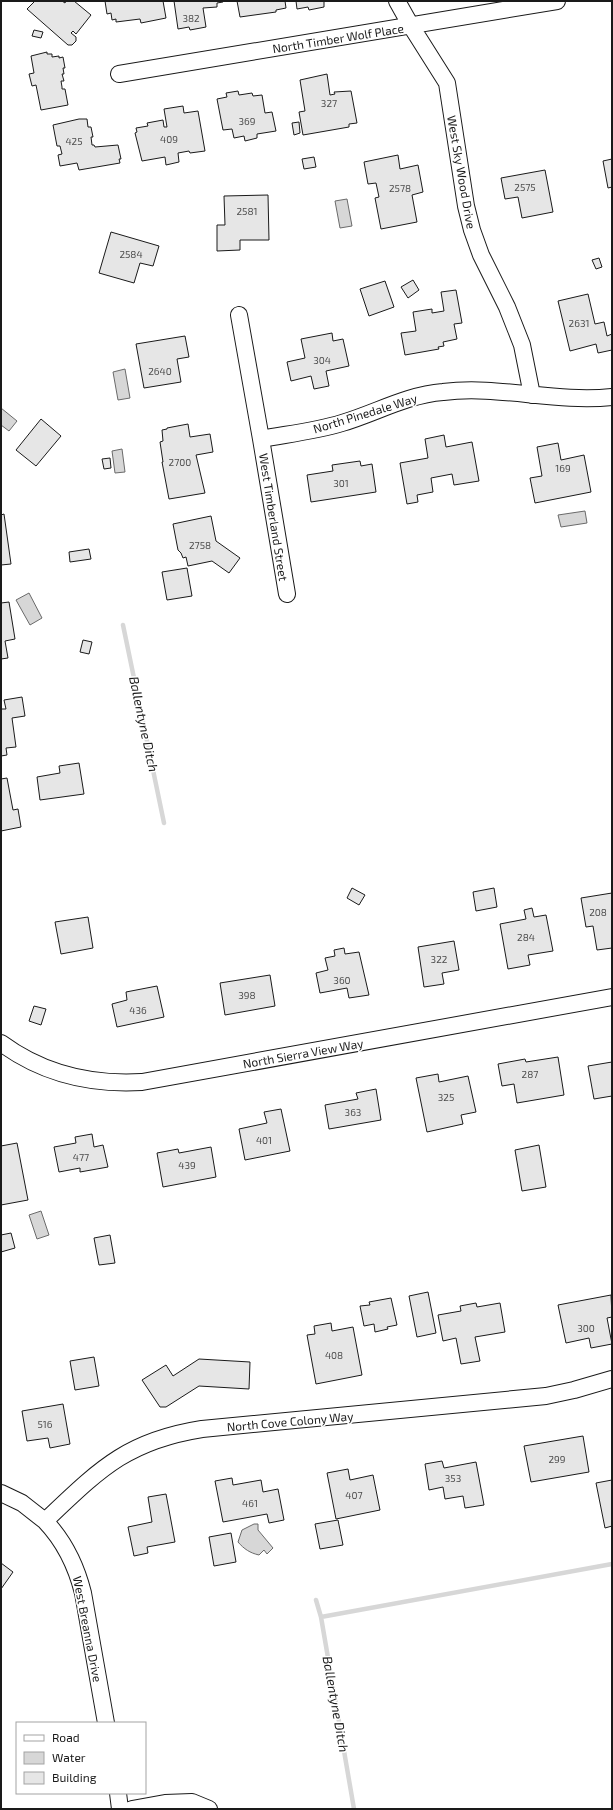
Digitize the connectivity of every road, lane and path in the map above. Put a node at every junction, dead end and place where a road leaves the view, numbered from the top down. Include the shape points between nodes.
1 (397, 1) edge
2 (557, 1) edge
3 (411, 26) junction
4 (120, 74) dead end
5 (238, 315) dead end
6 (532, 395) junction
7 (612, 397) edge
8 (261, 439) junction
9 (287, 594) dead end
10 (612, 997) edge
11 (1, 1043) edge
12 (612, 1378) edge
13 (1, 1494) edge
14 (45, 1521) junction
15 (106, 1722) edge
16 (118, 1794) edge
17 (120, 1809) edge
18 (132, 1809) edge
19 (209, 1809) edge

1 - 3 street, West Sky Wood Drive
2 - 3 street, North Timber Wolf Place
3 - 4 street, North Timber Wolf Place
3 - 6 street, West Sky Wood Drive via 447,83 472,230 522,346
5 - 8 street, West Timberland Street
6 - 7 street, North Pinedale Way via 575,399
6 - 8 street, North Pinedale Way via 483,390 442,392 403,400 325,428
8 - 9 street, West Timberland Street
10 - 11 street, North Sierra View Way via 142,1082 108,1083 69,1076 26,1060
12 - 14 street, North Cove Colony Way via 546,1396 210,1428 175,1434 145,1444 112,1462 88,1480
13 - 14 street via 22,1503
14 - 15 street, West Breanna Drive via 62,1540 78,1573
16 - 17 street
18 - 19 street via 165,1803 192,1802

